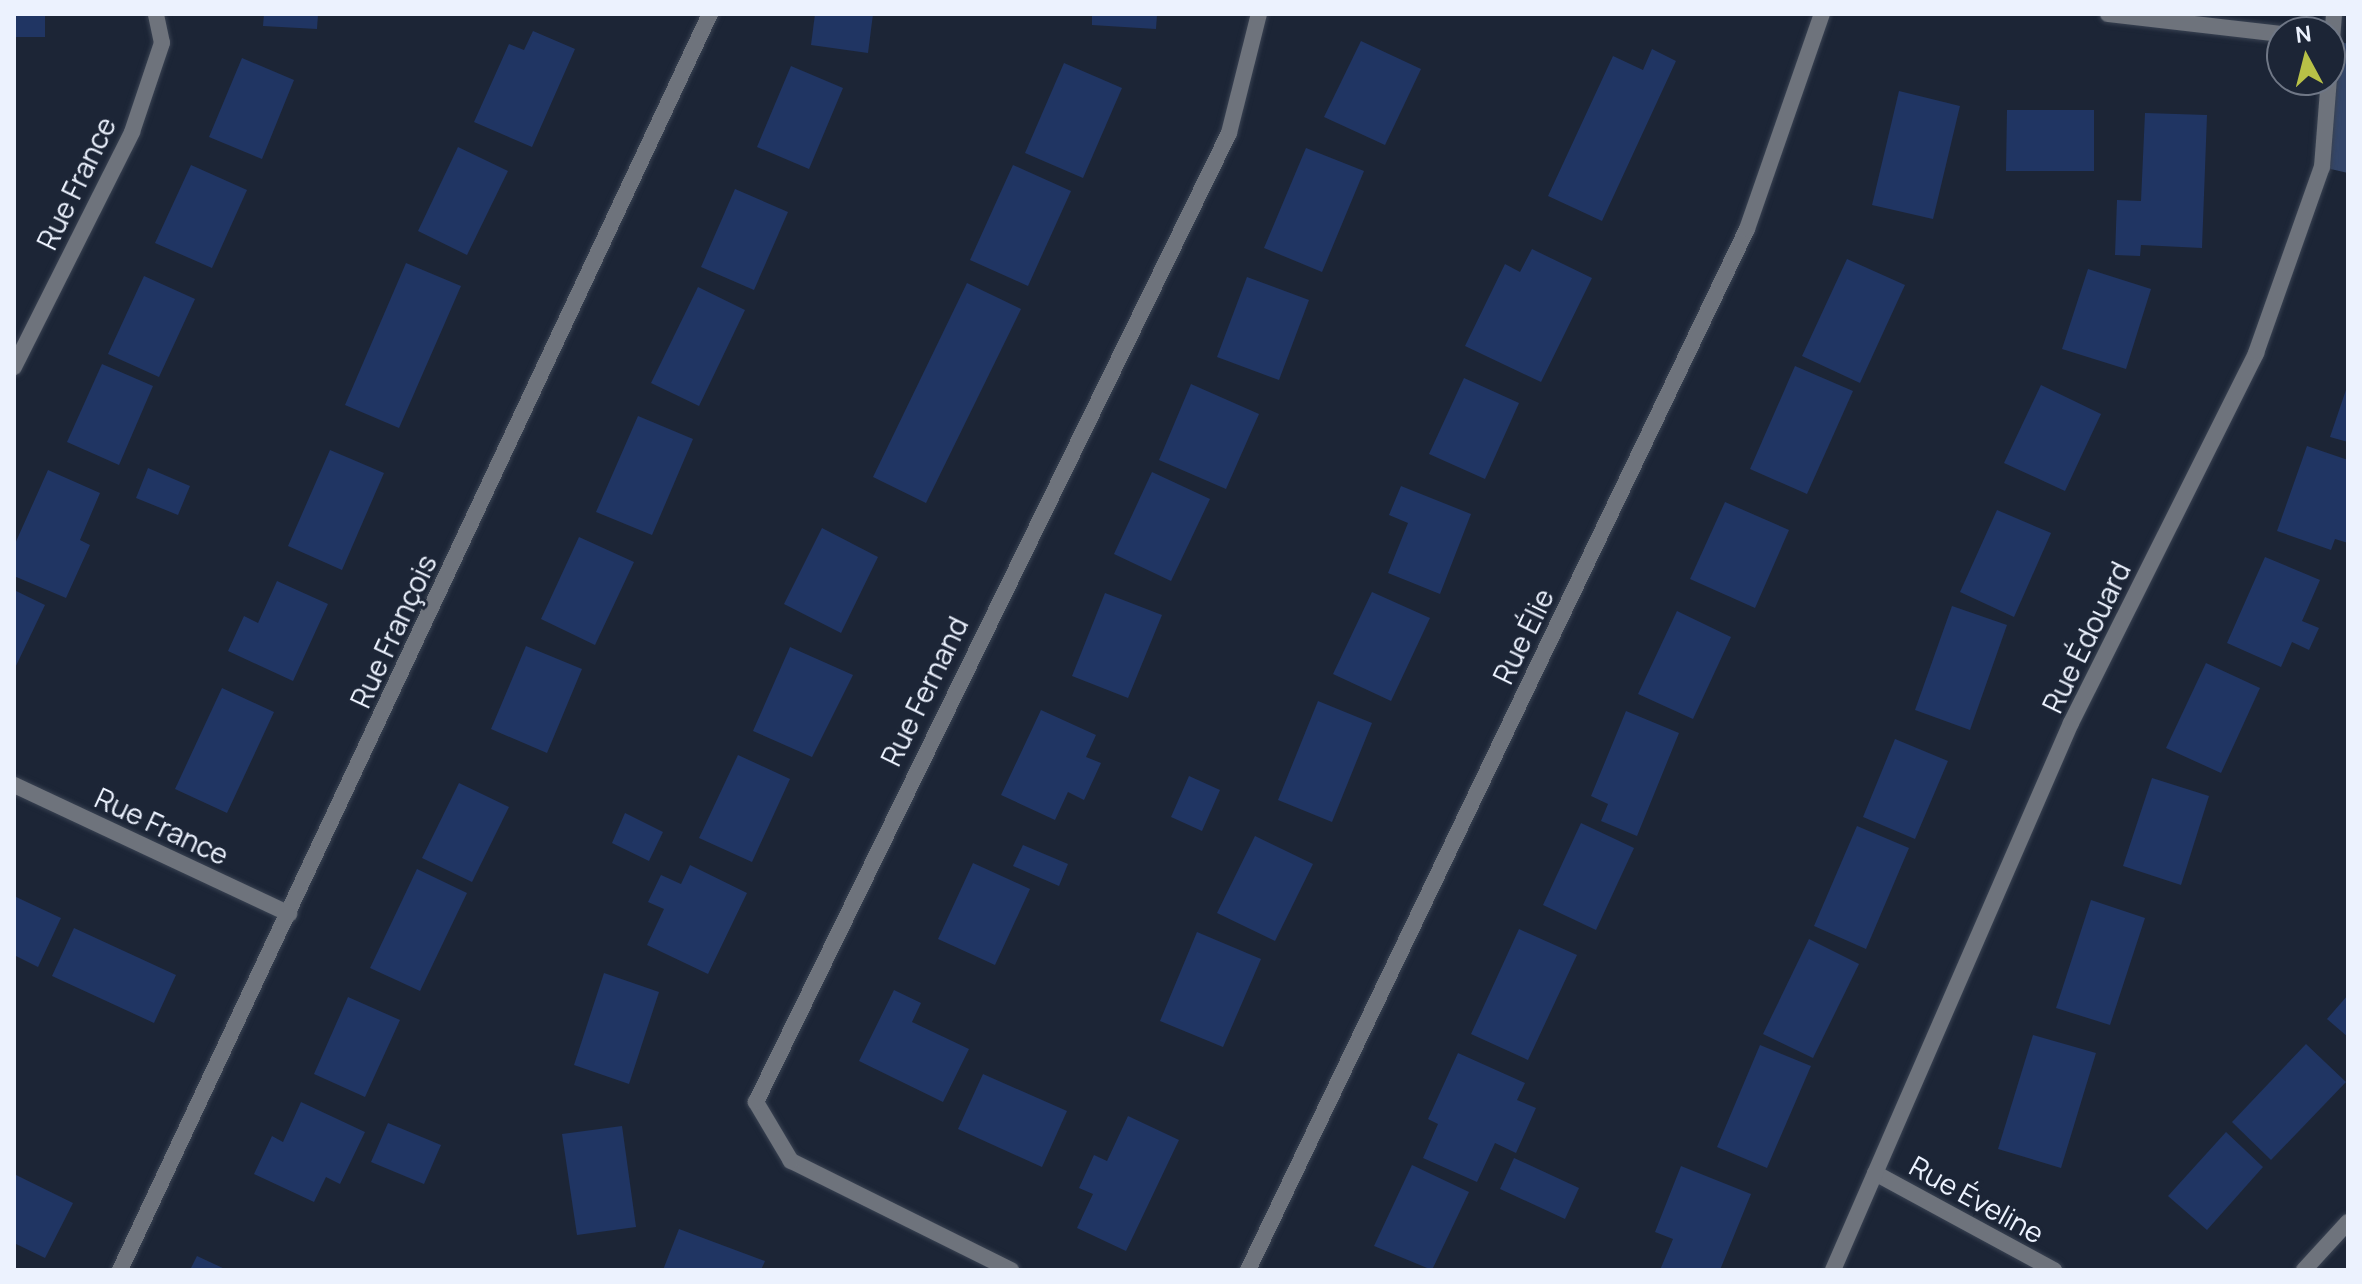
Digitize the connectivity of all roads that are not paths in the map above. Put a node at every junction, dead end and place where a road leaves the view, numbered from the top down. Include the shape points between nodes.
1 (156, 14) edge
2 (710, 14) edge
3 (1259, 14) edge
4 (1822, 14) edge
5 (2108, 14) edge
6 (2266, 32) edge
7 (2328, 96) edge
8 (14, 367) edge
9 (14, 785) edge
10 (289, 914) junction
11 (1875, 1173) junction
12 (2348, 1222) edge
13 (120, 1270) edge
14 (1011, 1270) edge
15 (1248, 1270) edge
16 (1833, 1270) edge
17 (2054, 1270) edge
18 (2304, 1270) edge

1 - 8 street, Rue France via 162,43 132,132
2 - 10 street, Rue François
3 - 14 street, Rue Fernand via 1229,133 756,1102 791,1161
4 - 15 street, Rue Élie via 1747,229
5 - 6 street
7 - 11 street, Rue Édouard via 2322,167 2256,353 2071,723
9 - 10 street, Rue France
10 - 13 street, Rue François
11 - 16 street, Rue Édouard
11 - 17 street, Rue Éveline
12 - 18 street

